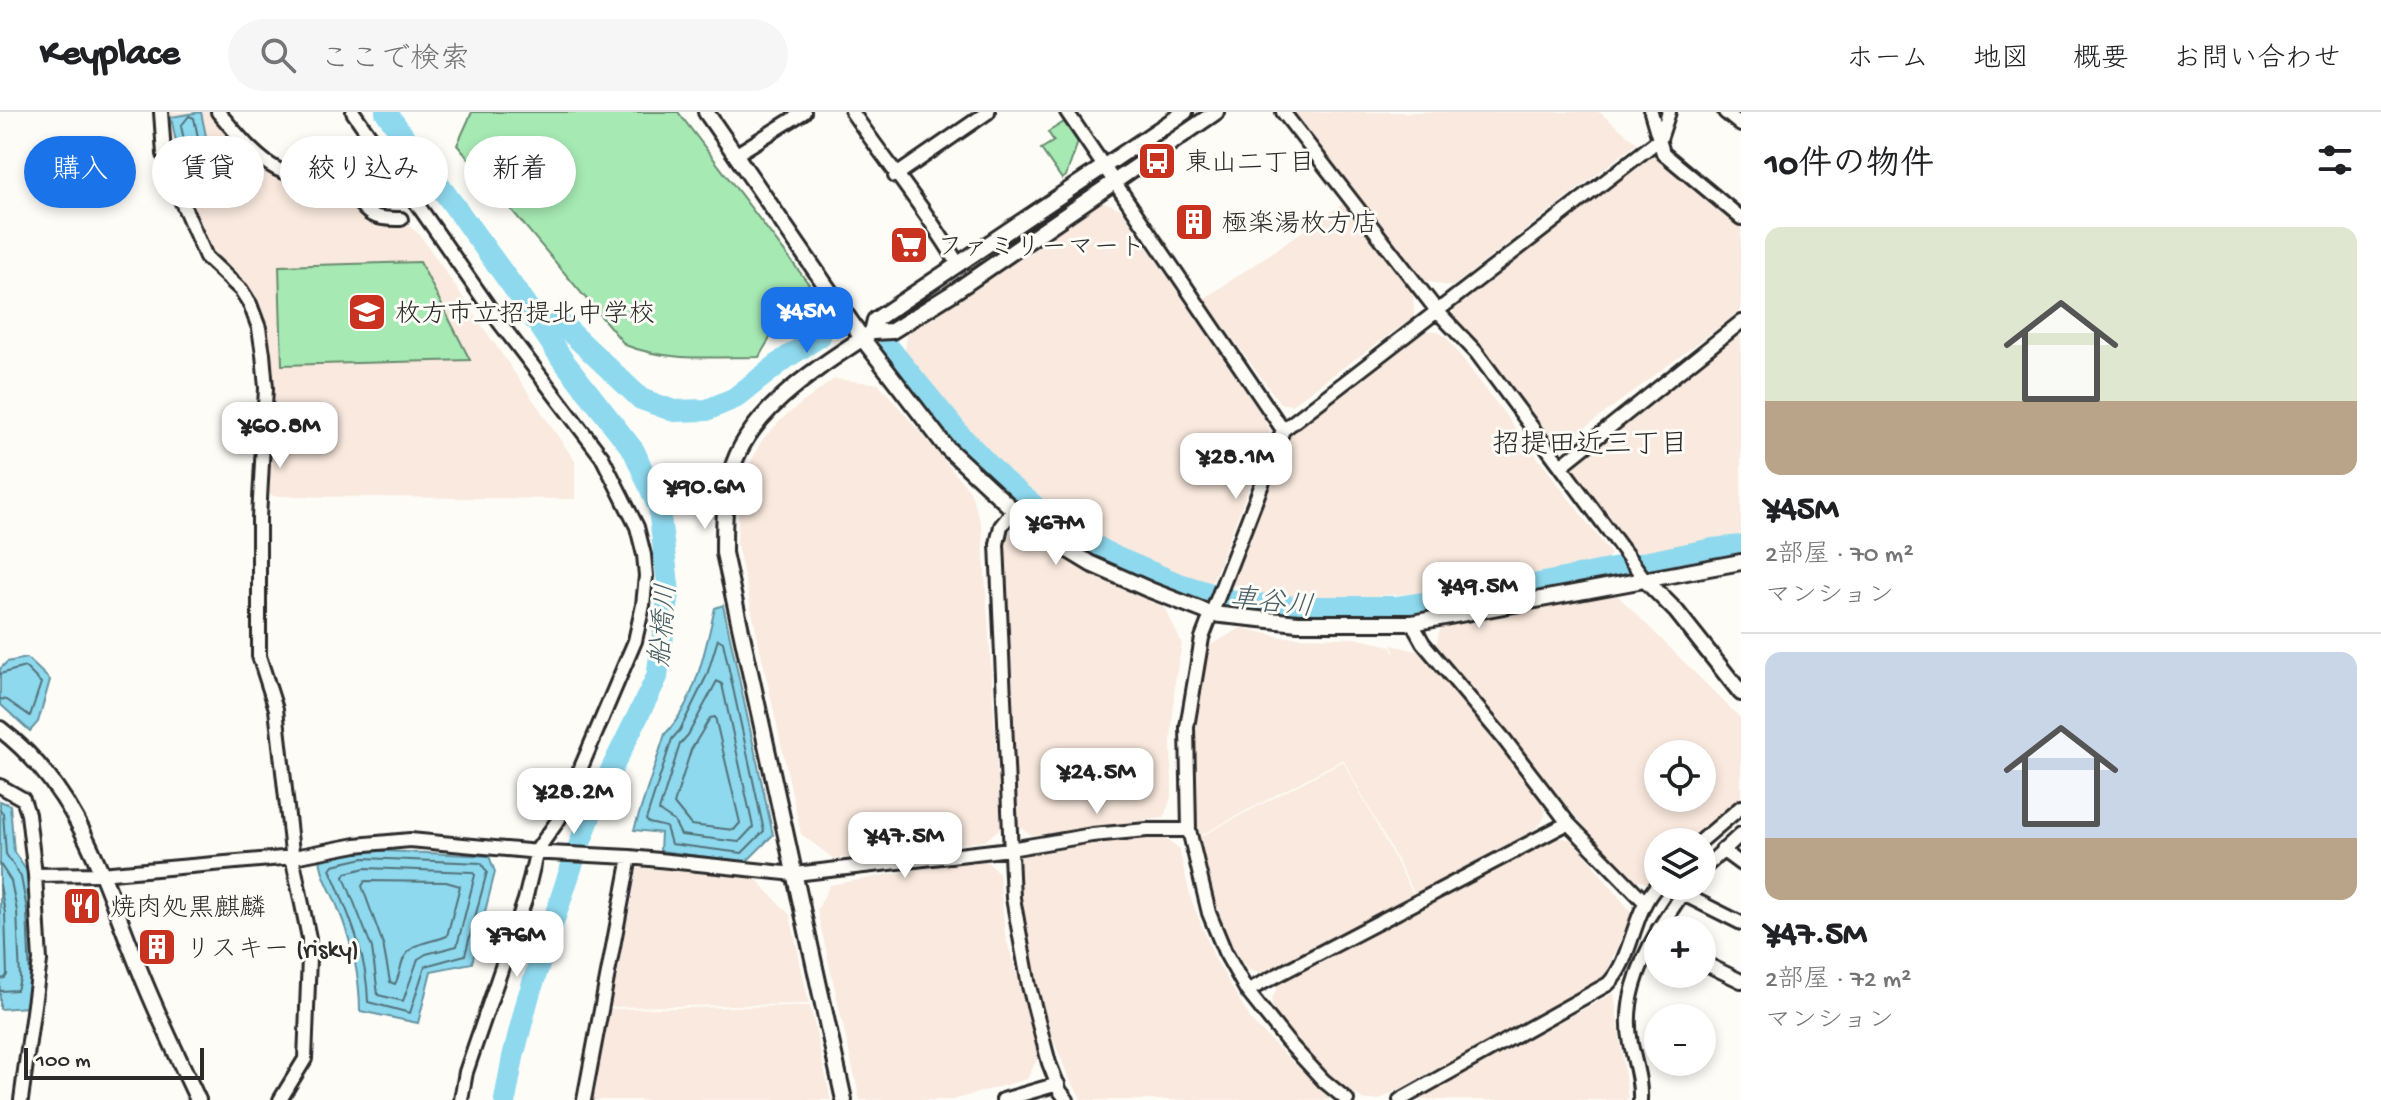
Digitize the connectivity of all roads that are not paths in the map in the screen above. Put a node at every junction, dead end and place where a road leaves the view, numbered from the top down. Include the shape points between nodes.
1 (161, 112) edge
2 (218, 112) edge
3 (353, 112) edge
4 (706, 112) edge
5 (804, 112) edge
6 (852, 112) edge
7 (988, 112) edge
8 (1067, 112) edge
9 (1185, 112) edge
10 (1216, 112) edge
11 (1283, 112) edge
12 (1651, 112) edge
13 (1669, 112) edge
14 (1725, 112) edge
15 (1741, 125) edge
16 (1660, 139) junction
17 (735, 155) junction
18 (1104, 167) junction
19 (895, 176) junction
20 (1114, 182) junction
21 (1741, 218) edge
22 (401, 219) dead end
23 (958, 264) junction
24 (1438, 312) junction
25 (1741, 322) edge
26 (867, 335) junction
27 (1283, 430) junction
28 (1561, 466) junction
29 (1013, 511) junction
30 (1741, 562) edge
31 (1643, 576) junction
32 (1215, 607) junction
33 (1412, 623) junction
34 (1741, 693) edge
35 (5, 733) edge
36 (0, 786) edge
37 (1741, 807) edge
38 (1568, 823) junction
39 (1716, 828) edge
40 (1189, 830) junction
41 (1741, 834) edge
42 (1010, 849) junction
43 (1722, 850) junction
44 (543, 852) junction
45 (1716, 856) edge
46 (294, 857) junction
47 (630, 857) junction
48 (1741, 864) edge
49 (100, 874) junction
50 (795, 874) junction
51 (35, 875) junction
52 (1701, 900) edge
53 (1645, 902) joint
54 (1741, 923) edge
55 (1644, 964) edge
56 (1716, 969) edge
57 (1741, 981) edge
58 (1247, 991) junction
59 (1058, 1084) junction
60 (21, 1100) edge
61 (198, 1100) edge
62 (280, 1100) edge
63 (461, 1100) edge
64 (584, 1100) edge
65 (844, 1100) edge
66 (1003, 1100) edge
67 (1067, 1100) edge
68 (1347, 1100) edge
69 (1400, 1100) edge
70 (1640, 1100) edge

1 - 46 street via 164,154 206,257 241,290 259,328 266,388 259,656 276,709
2 - 22 street via 275,168 341,189 381,220
3 - 44 street via 500,323 602,457 637,527 646,576 635,641
4 - 17 street
5 - 17 street
6 - 19 street
7 - 19 street
8 - 18 street
9 - 18 street
10 - 20 street
11 - 24 street
12 - 16 street
13 - 16 street
14 - 15 street
16 - 21 street via 1663,153
16 - 24 street
17 - 26 street
18 - 20 street
18 - 23 street
19 - 23 street
20 - 26 street via 892,331
20 - 27 street
23 - 26 street via 875,320
24 - 27 street
24 - 28 street via 1476,352
25 - 28 street
26 - 29 street via 946,447
26 - 50 street via 775,402 759,421 732,470 724,509 724,553
27 - 32 street
28 - 31 street
29 - 32 street via 1091,564
29 - 42 street via 1001,526 997,544
30 - 31 street
31 - 33 street
31 - 34 street
32 - 33 street via 1298,623
32 - 40 street via 1202,638 1187,727
33 - 38 street
35 - 49 street via 53,782 85,833
36 - 51 street via 23,799
37 - 39 street
38 - 53 street
38 - 58 street
40 - 42 street via 1092,835
40 - 58 street via 1209,913
41 - 43 street
42 - 50 street
42 - 59 street via 1029,986
43 - 45 street
43 - 48 street
44 - 46 street via 410,840
44 - 47 street
44 - 63 street via 466,1072
46 - 49 street
46 - 62 street via 309,938 305,1059
47 - 50 street
47 - 64 street
49 - 51 street
49 - 61 street
50 - 65 street
51 - 60 street via 40,961
52 - 54 street
53 - 69 street via 1608,984
55 - 70 street via 1629,998
56 - 57 street
58 - 68 street via 1287,1041
59 - 66 street
59 - 67 street

